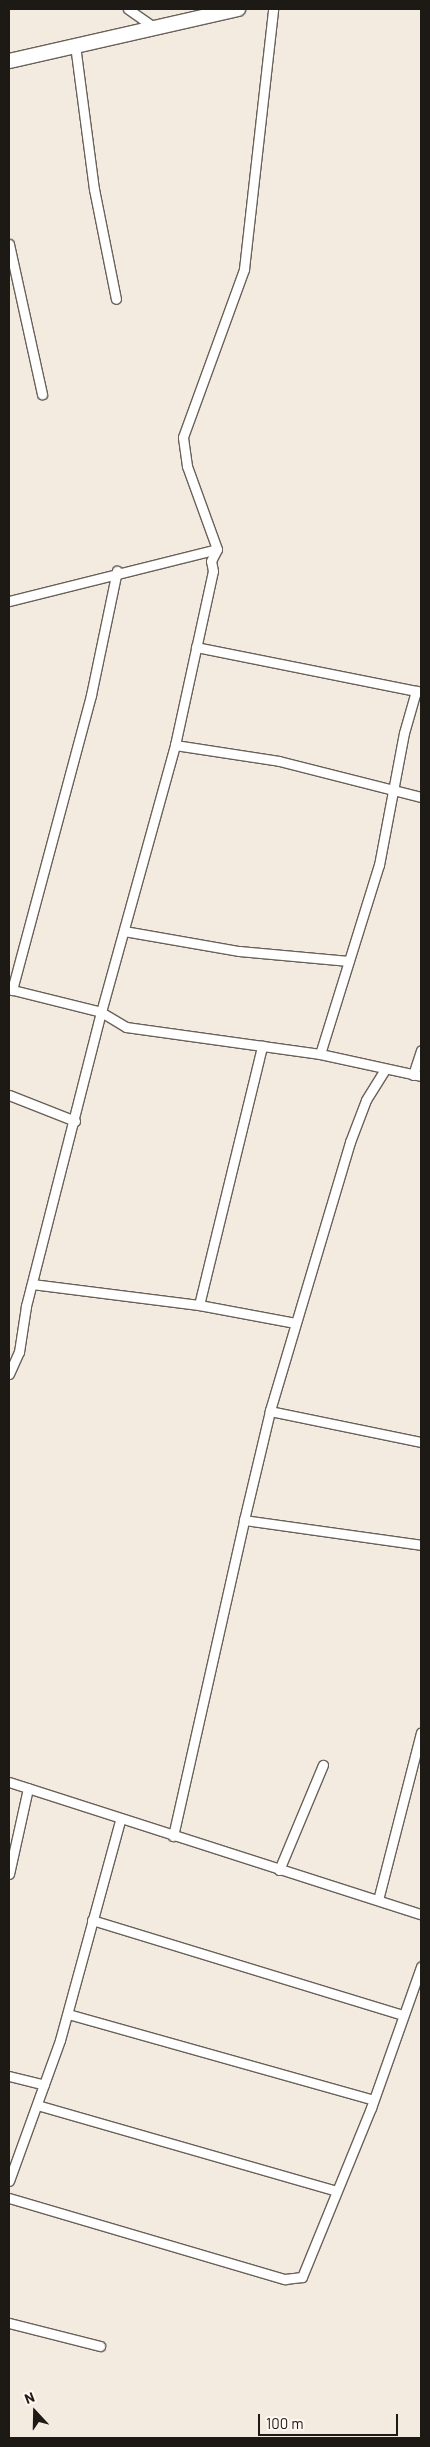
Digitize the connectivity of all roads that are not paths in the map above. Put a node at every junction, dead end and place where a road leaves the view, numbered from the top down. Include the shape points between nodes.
1 (128, 9) edge
2 (238, 9) edge
3 (273, 9) edge
4 (154, 27) junction
5 (75, 45) junction
6 (9, 60) edge
7 (9, 244) edge
8 (116, 299) dead end
9 (42, 394) dead end
10 (217, 549) junction
11 (117, 571) junction
12 (9, 601) edge
13 (196, 647) junction
14 (419, 692) edge
15 (175, 745) junction
16 (393, 792) junction
17 (421, 798) edge
18 (124, 931) junction
19 (349, 961) junction
20 (10, 990) edge
21 (101, 1012) junction
22 (262, 1046) junction
23 (421, 1050) edge
24 (320, 1054) junction
25 (384, 1071) junction
26 (417, 1076) edge
27 (9, 1095) edge
28 (75, 1121) junction
29 (32, 1284) junction
30 (200, 1305) junction
31 (295, 1323) junction
32 (9, 1374) edge
33 (270, 1411) junction
34 (421, 1442) edge
35 (244, 1520) junction
36 (421, 1545) edge
37 (421, 1732) edge
38 (323, 1765) dead end
39 (9, 1782) edge
40 (28, 1788) junction
41 (120, 1821) junction
42 (173, 1836) junction
43 (279, 1870) junction
44 (9, 1874) edge
45 (378, 1900) junction
46 (421, 1914) edge
47 (92, 1920) junction
48 (421, 1968) edge
49 (68, 2014) junction
50 (403, 2015) junction
51 (9, 2076) edge
52 (44, 2085) junction
53 (373, 2100) junction
54 (37, 2105) junction
55 (9, 2181) edge
56 (336, 2191) junction
57 (9, 2198) edge
58 (9, 2322) edge
59 (100, 2346) dead end

1 - 4 street
2 - 4 street
3 - 10 street via 244,269 183,437 186,466
4 - 5 street
5 - 6 street
5 - 8 street via 94,189
7 - 9 street
10 - 11 street
10 - 13 street
11 - 12 street
11 - 20 street via 91,695
13 - 14 street
13 - 15 street
14 - 16 street
15 - 16 street via 279,761
15 - 18 street
16 - 17 street
16 - 19 street via 379,865
18 - 19 street via 239,951
18 - 21 street
19 - 24 street
20 - 21 street
21 - 22 street via 126,1027
21 - 28 street
22 - 24 street
22 - 30 street
23 - 26 street
24 - 25 street
25 - 26 street
25 - 31 street via 366,1100 350,1142
27 - 28 street
28 - 29 street
29 - 30 street
29 - 32 street via 19,1352
30 - 31 street
31 - 33 street
33 - 34 street
33 - 35 street
35 - 36 street
35 - 42 street
37 - 45 street
38 - 43 street
39 - 40 street
40 - 41 street
40 - 44 street
41 - 42 street
41 - 47 street
42 - 43 street
43 - 45 street
45 - 46 street
47 - 49 street
47 - 50 street
48 - 50 street
49 - 52 street
49 - 53 street
50 - 53 street
51 - 52 street
52 - 54 street
53 - 56 street
54 - 55 street
54 - 56 street
56 - 57 street via 306,2273 292,2281
58 - 59 street

